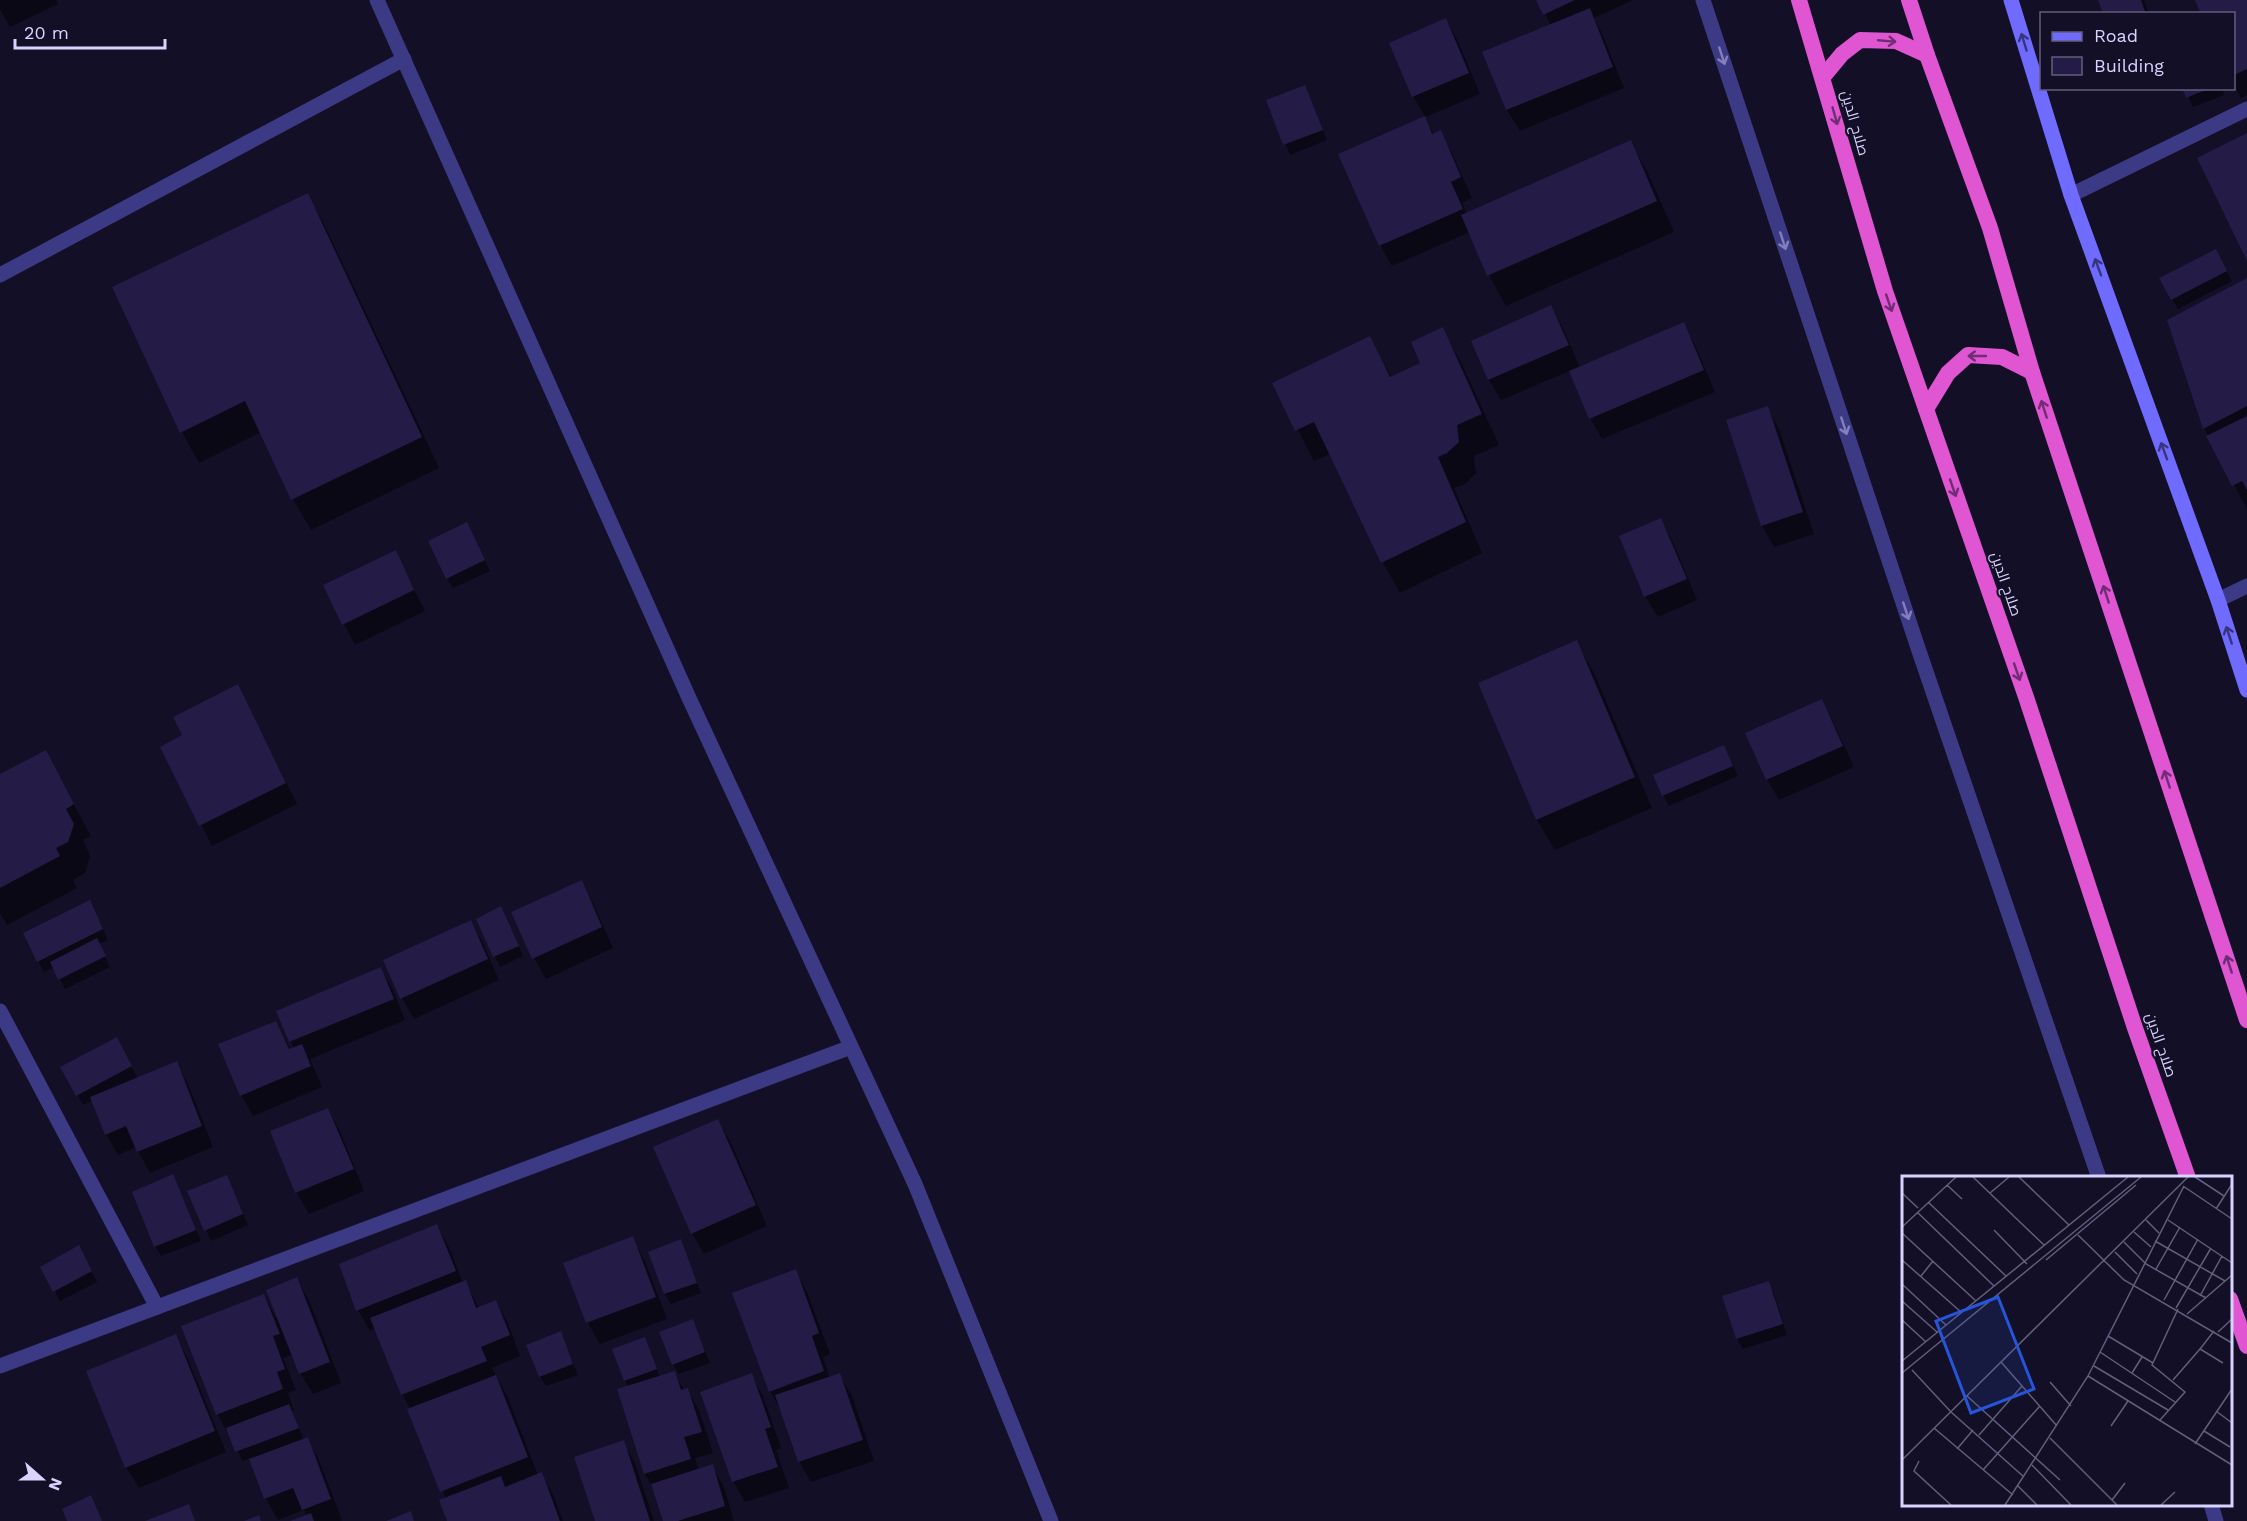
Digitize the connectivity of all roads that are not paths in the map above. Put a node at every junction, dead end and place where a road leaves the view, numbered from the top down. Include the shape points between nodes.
1 (377, 0) edge
2 (1703, 0) edge
3 (1799, 0) edge
4 (1909, 0) edge
5 (2011, 0) edge
6 (1927, 55) junction
7 (404, 59) junction
8 (1823, 77) junction
9 (2247, 109) edge
10 (2071, 195) junction
11 (0, 275) edge
12 (2032, 372) junction
13 (1926, 409) junction
14 (2247, 586) edge
15 (2218, 600) junction
16 (2247, 690) edge
17 (0, 1011) edge
18 (2247, 1020) edge
19 (851, 1047) junction
20 (2098, 1176) edge
21 (2187, 1176) edge
22 (2232, 1305) edge
23 (157, 1307) junction
24 (2247, 1347) edge
25 (0, 1366) edge
26 (2212, 1506) edge
27 (1051, 1521) edge
28 (2216, 1521) edge

1 - 7 street
2 -> 20 street
3 - 8 highway, صلاح الدين
4 - 6 highway
10 -> 5 main road
8 -> 6 highway via 1860,40 1896,41
6 - 12 highway via 1990,228
7 - 11 street
7 - 19 street via 689,698
8 -> 13 highway, صلاح الدين via 1885,291
9 - 10 street
15 -> 10 main road
12 -> 13 highway via 2002,357 1968,355 1948,373
18 -> 12 highway
13 -> 21 highway, صلاح الدين
14 - 15 street
16 -> 15 main road
17 - 23 street
19 - 23 street
19 - 27 street via 915,1184
22 - 24 highway
23 - 25 street
26 - 28 street

